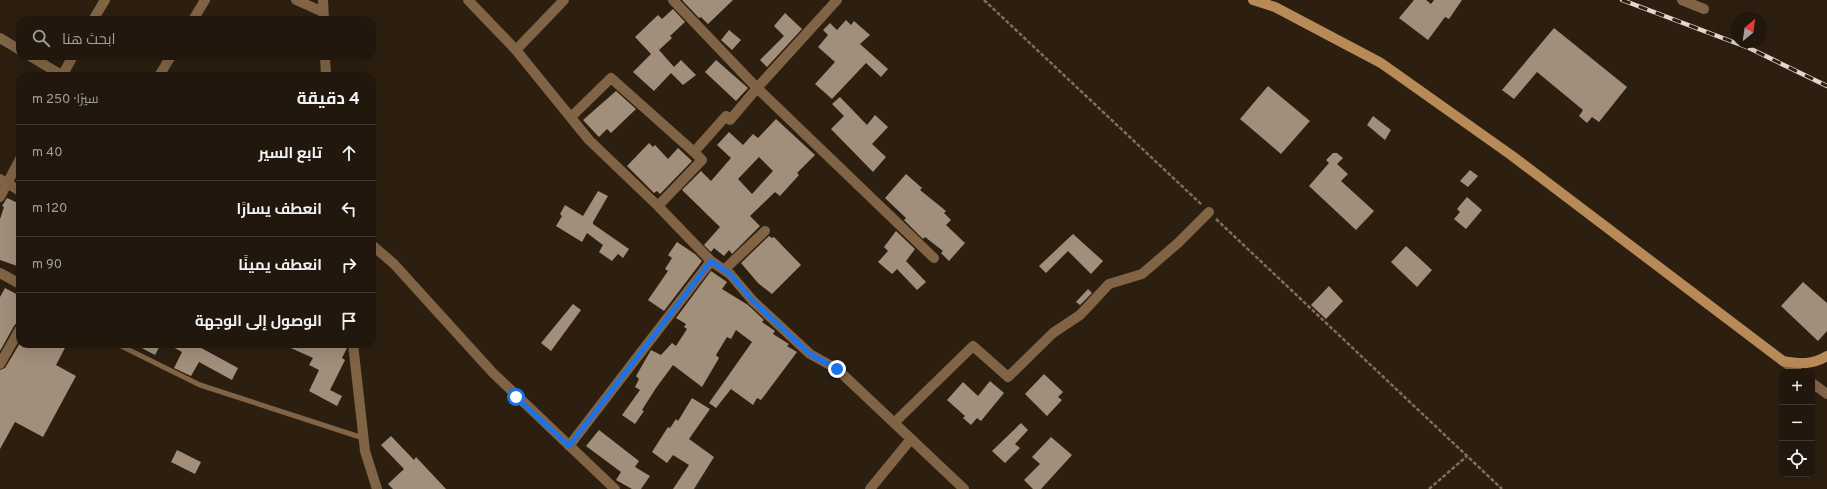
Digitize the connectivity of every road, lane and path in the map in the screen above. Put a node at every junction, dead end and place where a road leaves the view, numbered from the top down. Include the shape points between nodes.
1 (105, 0) edge
2 (204, 0) edge
3 (296, 0) edge
4 (323, 0) edge
5 (468, 0) edge
6 (564, 0) edge
7 (673, 0) edge
8 (837, 0) edge
9 (984, 0) edge
10 (1253, 0) edge
11 (1682, 0) edge
12 (1704, 9) dead end
13 (95, 16) edge
14 (195, 16) edge
15 (323, 16) edge
16 (0, 38) edge
17 (16, 48) edge
18 (516, 50) junction
19 (36, 60) edge
20 (71, 60) edge
21 (169, 60) edge
22 (325, 60) edge
23 (56, 72) edge
24 (64, 72) edge
25 (162, 72) edge
26 (326, 72) edge
27 (757, 88) junction
28 (571, 117) junction
29 (694, 152) junction
30 (16, 164) edge
31 (4, 181) edge
32 (16, 188) edge
33 (0, 197) edge
34 (658, 206) junction
35 (1209, 212) junction
36 (765, 230) dead end
37 (376, 248) edge
38 (934, 258) dead end
39 (711, 261) junction
40 (724, 270) junction
41 (0, 272) edge
42 (16, 282) edge
43 (16, 336) edge
44 (126, 348) edge
45 (353, 348) edge
46 (1827, 356) edge
47 (1783, 362) junction
48 (0, 364) edge
49 (1794, 369) edge
50 (1815, 385) edge
51 (1827, 394) edge
52 (894, 423) junction
53 (363, 438) junction
54 (911, 439) junction
55 (569, 446) junction
56 (1467, 456) junction
57 (378, 489) edge
58 (615, 489) edge
59 (870, 489) edge
60 (964, 489) edge
61 (1429, 489) edge
62 (1502, 489) edge

1 - 13 street
2 - 14 street
3 - 15 street
4 - 15 street
5 - 18 street
6 - 18 street
7 - 27 street
8 - 27 street
9 - 35 path
10 - 47 street via 1275,6 1381,63 1511,155
11 - 12 street
16 - 17 street
18 - 28 street
19 - 23 street
20 - 24 street
21 - 25 street
22 - 26 street
27 - 29 street via 730,120 726,116
27 - 38 street
28 - 29 street via 611,78
28 - 34 street via 589,140
29 - 34 street via 702,160
30 - 31 street
31 - 32 street
31 - 33 street
34 - 39 street
35 - 52 street via 1142,274 1109,284 1080,315 1053,334 1008,377 973,346
35 - 56 path
36 - 40 street
37 - 55 street via 394,264 493,373
39 - 40 street
39 - 55 street
40 - 52 street via 810,354 837,369
41 - 42 street
43 - 48 street
44 - 53 lane via 200,385
45 - 53 street
46 - 47 street via 1812,363
47 - 49 street
50 - 51 street
52 - 54 street
53 - 57 street
54 - 59 street
54 - 60 street
55 - 58 street
56 - 61 path
56 - 62 path

